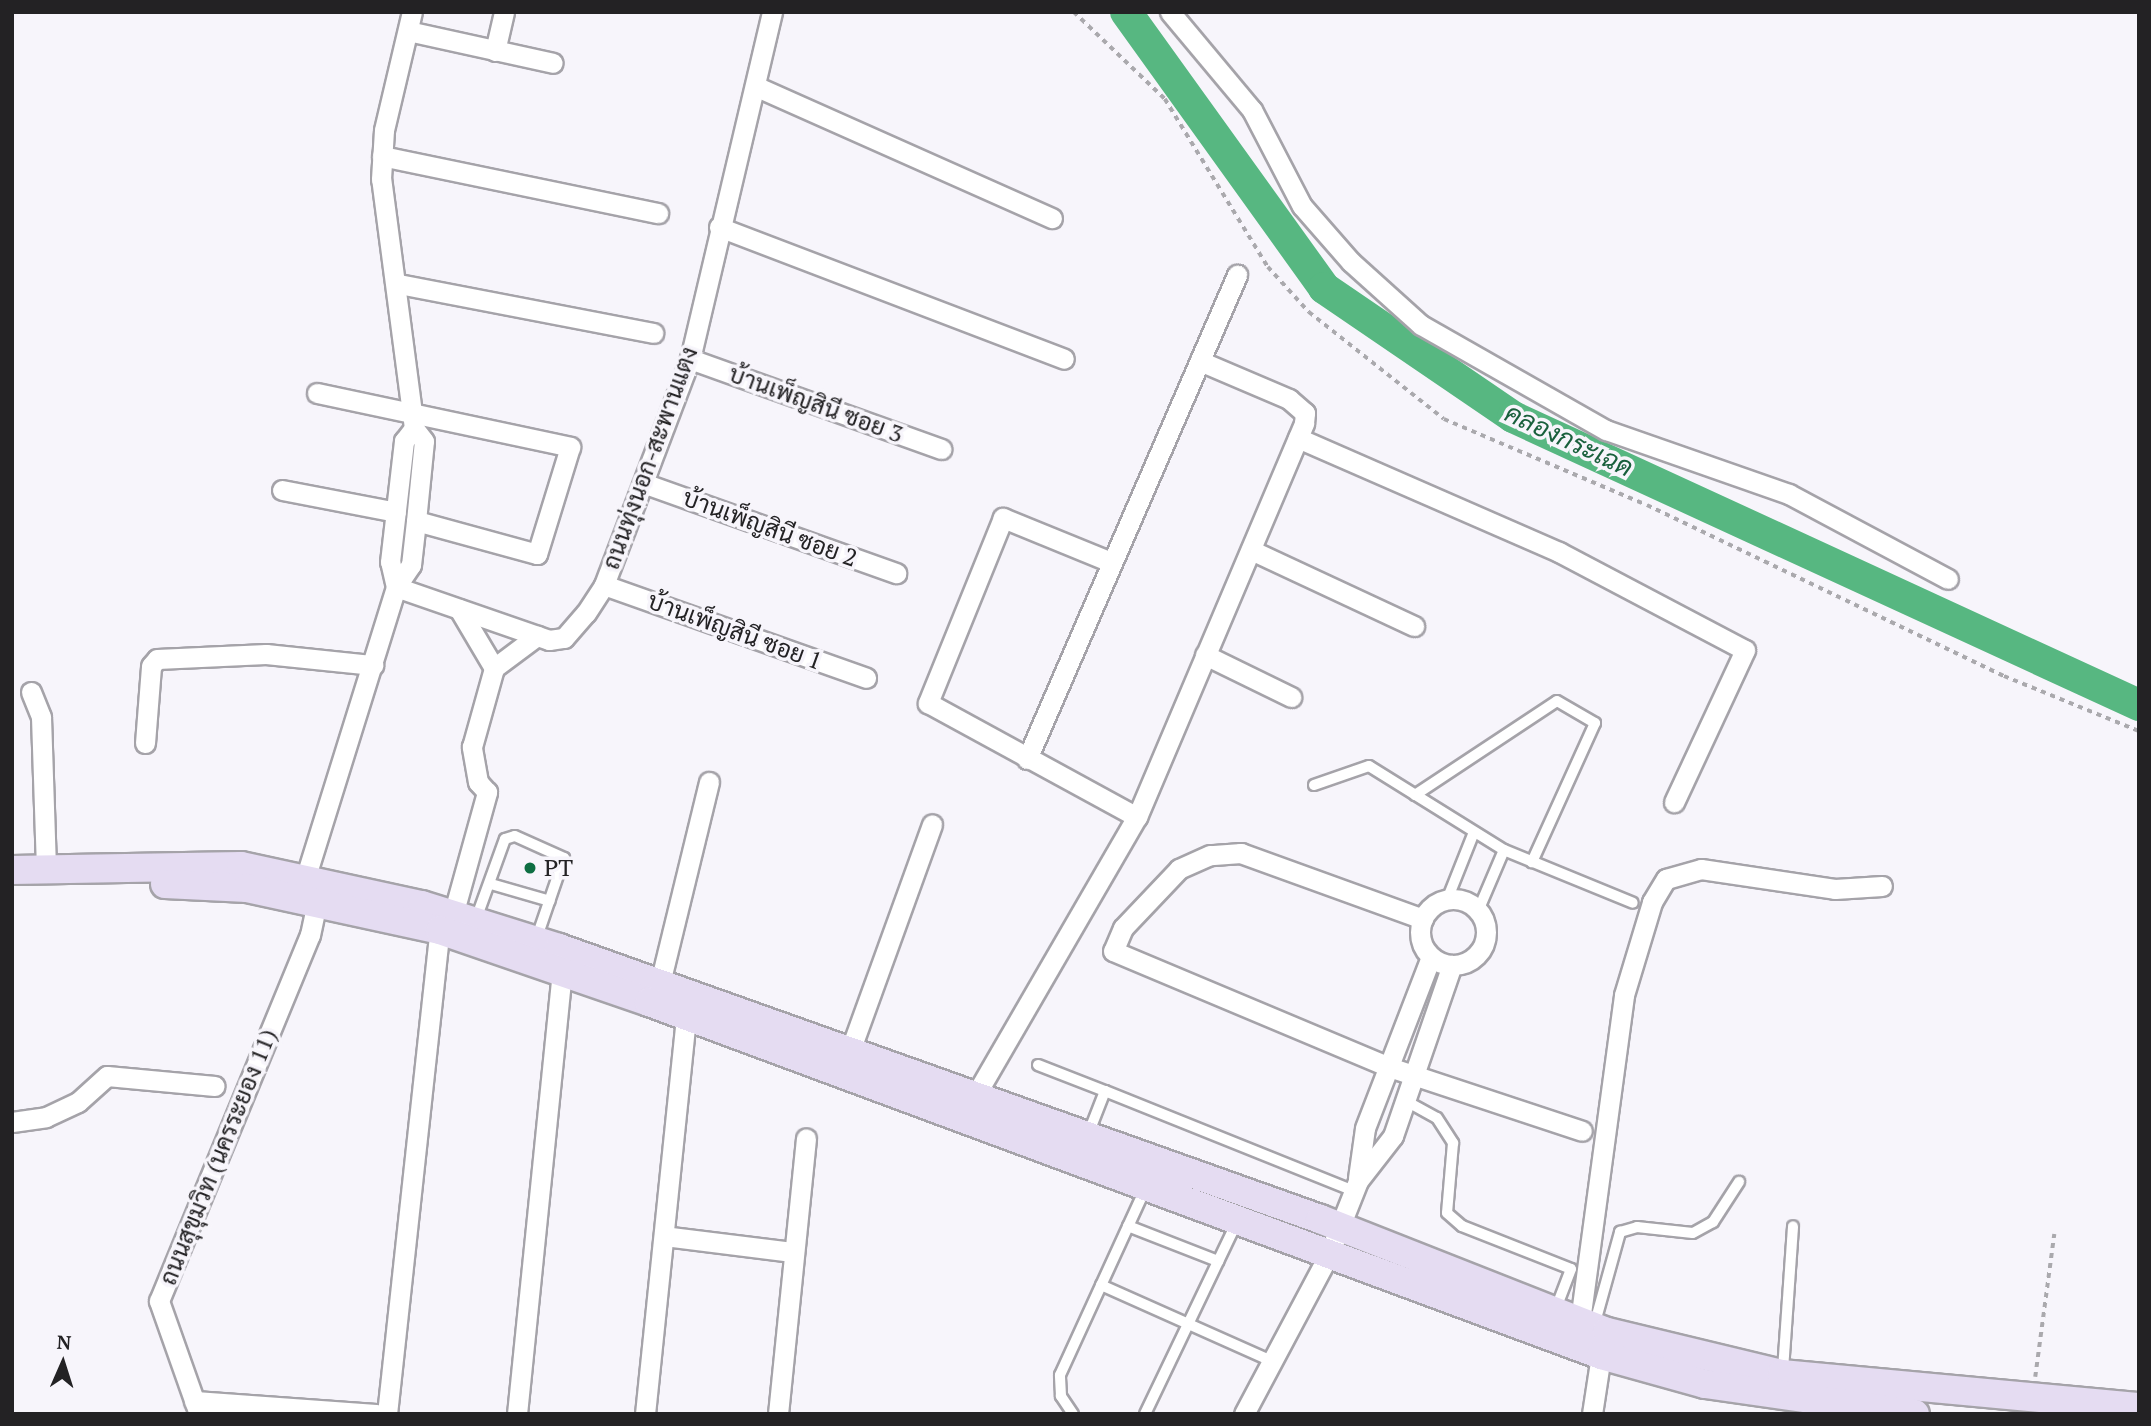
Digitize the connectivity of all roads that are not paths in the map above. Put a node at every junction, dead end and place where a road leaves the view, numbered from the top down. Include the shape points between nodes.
1 (503, 12) edge
2 (772, 12) edge
3 (1170, 12) edge
4 (410, 22) edge
5 (495, 51) junction
6 (553, 63) dead end
7 (755, 86) junction
8 (382, 156) junction
9 (658, 213) dead end
10 (1052, 218) dead end
11 (719, 227) junction
12 (1237, 275) dead end
13 (399, 284) junction
14 (653, 333) dead end
15 (691, 359) junction
16 (1065, 359) dead end
17 (1200, 361) junction
18 (317, 393) dead end
19 (414, 419) junction
20 (1298, 438) junction
21 (941, 449) dead end
22 (643, 483) junction
23 (282, 490) dead end
24 (396, 512) junction
25 (416, 521) junction
26 (1251, 550) junction
27 (1111, 562) junction
28 (896, 573) dead end
29 (1948, 579) dead end
30 (604, 585) junction
31 (396, 587) junction
32 (459, 609) junction
33 (1414, 626) dead end
34 (537, 636) junction
35 (1205, 655) junction
36 (373, 665) junction
37 (494, 668) junction
38 (866, 678) dead end
39 (31, 692) dead end
40 (1291, 697) dead end
41 (145, 744) dead end
42 (1027, 759) junction
43 (709, 782) dead end
44 (1314, 785) dead end
45 (1415, 795) junction
46 (1674, 802) dead end
47 (1137, 817) junction
48 (932, 824) dead end
49 (1474, 832) junction
50 (1504, 850) junction
51 (1532, 862) junction
52 (46, 869) junction
53 (12, 870) edge
54 (491, 884) junction
55 (1882, 886) dead end
56 (12, 888) edge
57 (312, 889) junction
58 (1447, 900) junction
59 (550, 901) junction
60 (1633, 903) dead end
61 (1478, 911) junction
62 (1423, 919) junction
63 (456, 922) junction
64 (536, 940) junction
65 (1431, 957) junction
66 (1452, 965) junction
67 (562, 972) junction
68 (660, 983) junction
69 (686, 1016) junction
70 (850, 1051) junction
71 (1038, 1065) dead end
72 (1388, 1067) junction
73 (1415, 1076) junction
74 (215, 1086) dead end
75 (1105, 1091) junction
76 (975, 1096) junction
77 (1406, 1101) junction
78 (12, 1122) edge
79 (1582, 1131) dead end
80 (1087, 1136) junction
81 (806, 1139) dead end
82 (1739, 1182) dead end
83 (1146, 1186) junction
84 (1356, 1186) junction
85 (1237, 1220) junction
86 (1128, 1226) junction
87 (1793, 1226) dead end
88 (1340, 1227) junction
89 (664, 1236) junction
90 (793, 1252) junction
91 (1329, 1254) junction
92 (1218, 1261) junction
93 (1101, 1285) junction
94 (1576, 1320) junction
95 (1188, 1324) junction
96 (1601, 1355) junction
97 (1272, 1361) junction
98 (1783, 1374) junction
99 (1975, 1404) edge
100 (196, 1407) edge
101 (2139, 1407) edge
102 (1802, 1408) edge
103 (377, 1414) edge
104 (387, 1414) edge
105 (517, 1414) edge
106 (645, 1414) edge
107 (778, 1414) edge
108 (1073, 1414) edge
109 (1145, 1414) edge
110 (1244, 1414) edge
111 (1592, 1414) edge
112 (1915, 1414) edge

1 - 5 street
2 - 7 street, ถนนทุ่งนอก-สะพานแตง
3 - 29 street via 1252,110 1302,206 1351,262 1421,325 1606,430 1789,494
4 - 5 street
4 - 8 street
5 - 6 street
7 - 10 street
7 - 11 street, ถนนทุ่งนอก-สะพานแตง
8 - 9 street
8 - 13 street via 383,203
11 - 15 street, ถนนทุ่งนอก-สะพานแตง
11 - 16 street
12 - 17 street
13 - 14 street
13 - 19 street
15 - 21 street, บ้านเพ็ญสินี ซอย 3
15 - 22 street, ถนนทุ่งนอก-สะพานแตง
17 - 20 street via 1297,404 1305,413
17 - 27 street
18 - 19 street
19 - 24 street via 404,441
19 - 25 street via 424,441
19 - 25 street via 570,447 537,554
20 - 26 street
20 - 46 street via 1559,552 1745,650
22 - 28 street, บ้านเพ็ญสินี ซอย 2
22 - 30 street, ถนนทุ่งนอก-สะพานแตง
23 - 24 street
24 - 31 street via 390,562
25 - 31 street via 411,565
26 - 33 street
26 - 35 street
27 - 42 street
27 - 42 street via 1003,518 928,703
30 - 34 street, ถนนทุ่งนอก-สะพานแตง via 564,638
30 - 38 street, บ้านเพ็ญสินี ซอย 1
31 - 32 street, ถนนทุ่งนอก-สะพานแตง
31 - 36 street, ถนนสุขุมวิท (นครระยอง 11)
32 - 34 street, ถนนทุ่งนอก-สะพานแตง
32 - 37 street
34 - 37 street
35 - 40 street
35 - 47 street
36 - 41 street via 265,654 157,659 151,666
36 - 57 street, ถนนสุขุมวิท (นครระยอง 11)
37 - 63 street via 472,747 478,782 487,793
39 - 52 street via 41,717
42 - 47 street
43 - 68 street
44 - 45 lane via 1369,766
45 - 49 lane
45 - 51 lane via 1557,701 1595,723
47 - 76 street
48 - 70 street
49 - 50 lane
49 - 58 lane
50 - 51 lane
50 - 61 lane
51 - 60 lane
52 - 53 street
52 - 57 street via 241,866
54 - 59 lane
54 - 59 lane via 505,839 514,836 564,858
54 - 63 lane
55 - 94 street via 1835,889 1701,869 1666,879 1652,902 1624,995
56 - 57 street via 174,884
57 - 63 street
57 - 100 street, ถนนสุขุมวิท (นครระยอง 11) via 310,935 159,1301
58 - 61 street
58 - 62 street
59 - 64 lane
61 - 66 street via 1485,943 1466,963
62 - 65 street via 1422,946
62 - 72 street via 1241,853 1210,855 1179,869 1123,928 1113,951
63 - 64 street
63 - 67 street
63 - 104 street
64 - 68 street
65 - 66 street
65 - 72 street
66 - 73 street
67 - 69 street
67 - 105 street
68 - 70 street
69 - 83 street
69 - 89 street
70 - 76 street
71 - 75 lane
72 - 73 street
72 - 84 street via 1365,1128
73 - 77 street
73 - 79 street
74 - 78 street via 107,1076 46,1117
75 - 80 lane
75 - 84 lane
76 - 80 street
77 - 84 street via 1393,1136
77 - 94 lane via 1437,1118 1453,1143 1447,1213 1462,1226 1570,1269
80 - 88 street
81 - 90 street
82 - 94 lane via 1713,1222 1693,1233 1637,1227 1620,1233
83 - 85 street
83 - 86 lane
84 - 88 street
85 - 91 street
85 - 92 lane
86 - 92 lane
86 - 93 lane
87 - 98 lane
88 - 91 street
88 - 94 street
89 - 90 street
89 - 106 street
90 - 107 street
91 - 96 street
91 - 97 street
92 - 95 lane
93 - 95 lane
93 - 108 lane via 1060,1375 1061,1396
94 - 98 street
95 - 97 lane
95 - 109 lane
96 - 102 street
96 - 111 street
97 - 110 street
98 - 99 street
99 - 101 street via 2032,1400
100 - 103 street
102 - 112 street

